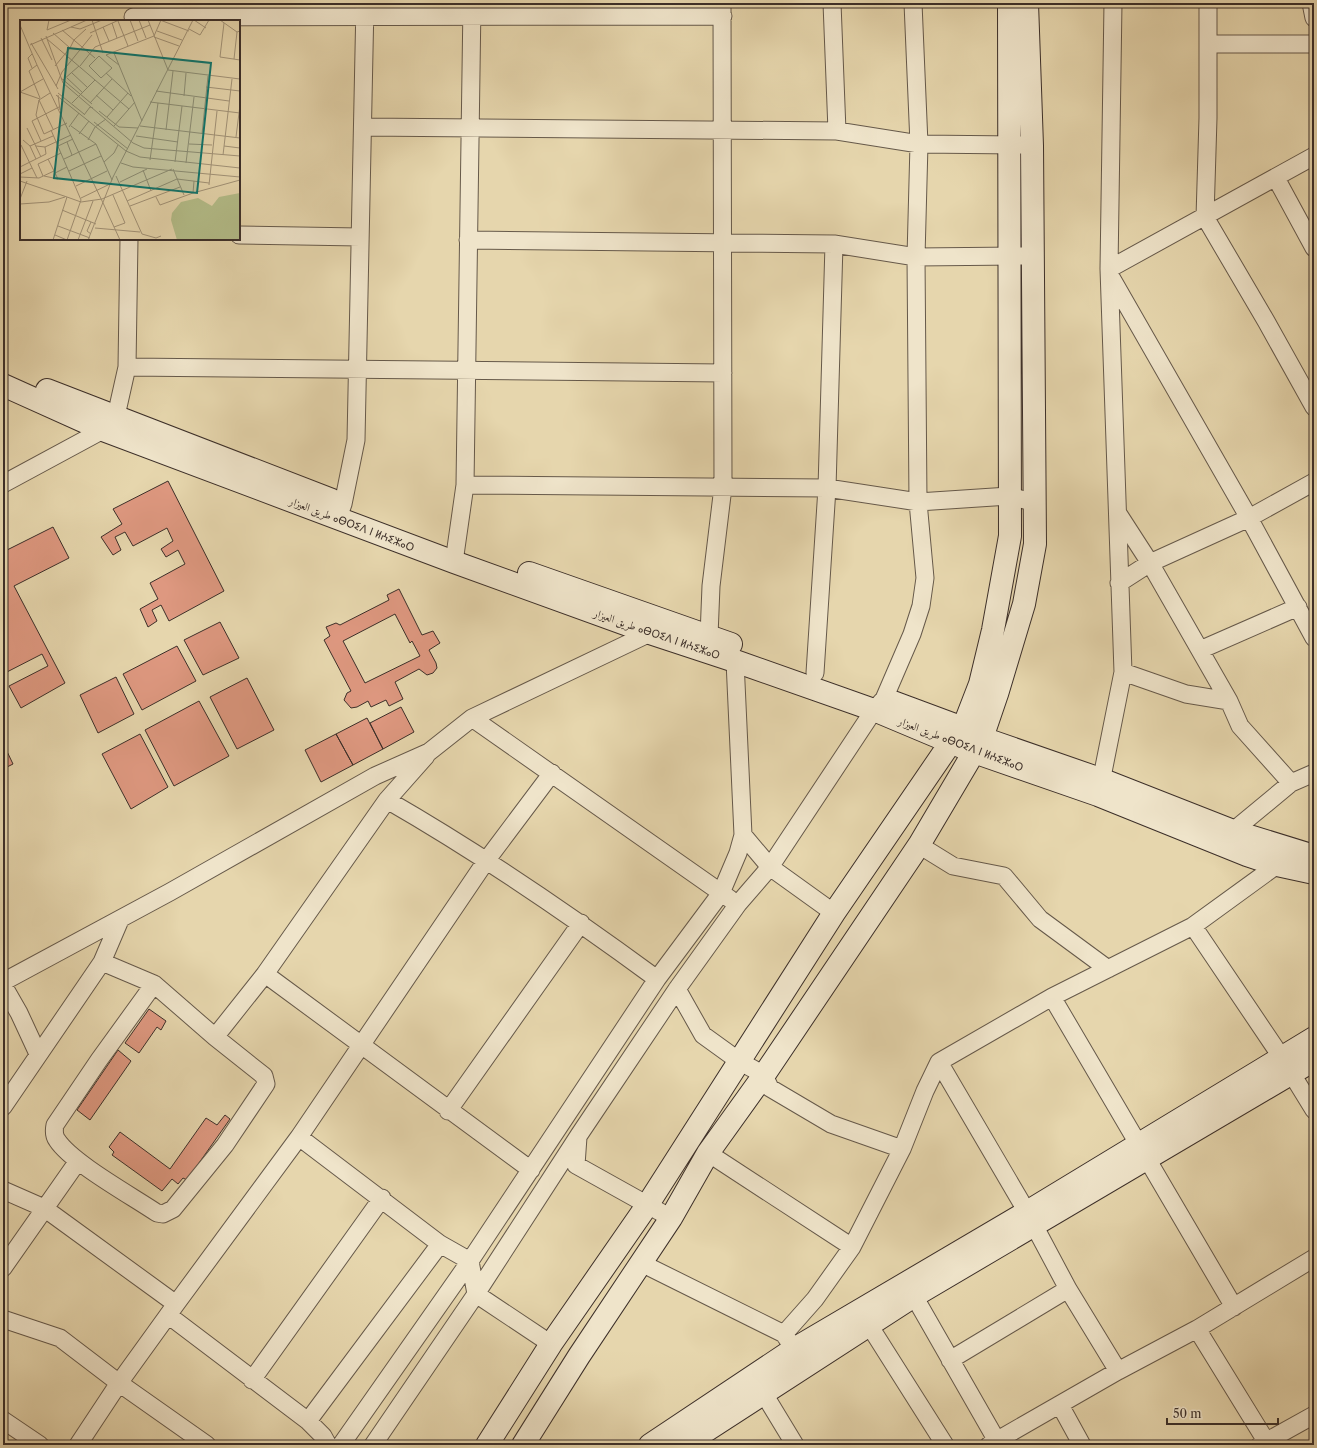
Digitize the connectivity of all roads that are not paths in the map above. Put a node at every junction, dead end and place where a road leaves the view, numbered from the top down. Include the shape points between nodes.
1 (832, 3) edge
2 (913, 3) edge
3 (1009, 3) edge
4 (1027, 3) edge
5 (1113, 3) edge
6 (1208, 3) edge
7 (1310, 3) edge
8 (722, 9) edge
9 (252, 10) edge
10 (365, 10) edge
11 (472, 10) edge
12 (133, 14) edge
13 (1314, 18) edge
14 (1208, 44) junction
15 (1314, 44) edge
16 (363, 127) junction
17 (470, 128) junction
18 (723, 130) junction
19 (837, 131) junction
20 (919, 144) junction
21 (1009, 144) junction
22 (1032, 146) junction
23 (1314, 156) edge
24 (1276, 178) junction
25 (1205, 217) junction
26 (240, 235) edge
27 (360, 237) junction
28 (129, 240) edge
29 (468, 240) junction
30 (723, 243) junction
31 (834, 244) junction
32 (1314, 248) edge
33 (1009, 256) junction
34 (1032, 256) junction
35 (916, 258) junction
36 (1110, 272) junction
37 (127, 367) junction
38 (358, 370) junction
39 (467, 371) junction
40 (3, 372) edge
41 (723, 373) junction
42 (3, 386) edge
43 (1314, 407) edge
44 (110, 423) junction
45 (1314, 482) edge
46 (3, 484) edge
47 (465, 485) junction
48 (723, 487) junction
49 (827, 488) junction
50 (1009, 496) junction
51 (918, 502) junction
52 (1036, 503) junction
53 (340, 511) junction
54 (1119, 515) junction
55 (1249, 518) junction
56 (455, 555) junction
57 (1150, 563) junction
58 (1119, 583) junction
59 (1298, 607) junction
60 (655, 626) junction
61 (709, 636) junction
62 (1314, 638) edge
63 (1200, 650) junction
64 (735, 660) junction
65 (1124, 672) junction
66 (815, 673) junction
67 (1229, 701) junction
68 (879, 704) junction
69 (472, 718) junction
70 (968, 740) junction
71 (429, 752) junction
72 (552, 773) junction
73 (1314, 773) edge
74 (1291, 782) junction
75 (1101, 788) junction
76 (387, 800) junction
77 (1233, 830) junction
78 (743, 834) junction
79 (919, 845) junction
80 (1283, 857) junction
81 (486, 861) junction
82 (770, 867) junction
83 (1313, 869) edge
84 (721, 893) junction
85 (738, 904) junction
86 (834, 913) junction
87 (120, 920) junction
88 (581, 923) junction
89 (1193, 926) junction
90 (102, 962) junction
91 (1108, 969) junction
92 (265, 974) junction
93 (657, 979) junction
94 (3, 982) edge
95 (154, 984) junction
96 (3, 985) edge
97 (677, 989) junction
98 (1052, 997) junction
99 (215, 1037) junction
100 (1314, 1038) edge
101 (359, 1045) junction
102 (38, 1054) junction
103 (1314, 1060) edge
104 (739, 1061) junction
105 (939, 1062) junction
106 (1287, 1065) junction
107 (764, 1075) junction
108 (8, 1093) edge
109 (3, 1107) edge
110 (1314, 1110) edge
111 (448, 1111) junction
112 (561, 1125) junction
113 (578, 1135) junction
114 (298, 1137) junction
115 (902, 1149) junction
116 (1143, 1152) junction
117 (708, 1153) junction
118 (78, 1161) junction
119 (531, 1170) junction
120 (3, 1190) edge
121 (382, 1198) junction
122 (648, 1204) junction
123 (44, 1208) junction
124 (670, 1218) junction
125 (1030, 1219) junction
126 (440, 1244) junction
127 (852, 1247) junction
128 (1314, 1258) edge
129 (470, 1261) junction
130 (641, 1263) junction
131 (3, 1268) edge
132 (1068, 1289) junction
133 (476, 1294) junction
134 (914, 1296) junction
135 (1234, 1307) junction
136 (172, 1310) junction
137 (3, 1319) edge
138 (869, 1326) junction
139 (1197, 1329) junction
140 (789, 1341) junction
141 (551, 1344) junction
142 (950, 1360) junction
143 (1118, 1371) junction
144 (252, 1380) junction
145 (119, 1383) junction
146 (758, 1384) junction
147 (1060, 1405) junction
148 (1314, 1415) edge
149 (308, 1421) junction
150 (4, 1422) edge
151 (993, 1443) edge
152 (1263, 1443) edge
153 (40, 1445) edge
154 (78, 1445) edge
155 (207, 1445) edge
156 (328, 1445) edge
157 (341, 1445) edge
158 (374, 1445) edge
159 (487, 1445) edge
160 (523, 1445) edge
161 (650, 1445) edge
162 (684, 1445) edge
163 (795, 1445) edge
164 (945, 1445) edge
165 (1082, 1445) edge

1 - 19 street
2 - 20 street
3 - 21 main road
4 - 22 main road
5 - 36 street
6 - 14 street
7 - 13 street
8 - 11 street
8 - 18 street
9 - 10 street
9 - 12 street
10 - 11 street
10 - 16 street
11 - 17 street
14 - 15 street
14 - 25 street
16 - 17 street
16 - 27 street
17 - 18 street
17 - 29 street
18 - 19 street
18 - 30 street
19 - 20 street
20 - 21 street
20 - 35 street
21 - 22 street
21 - 33 main road
22 - 34 main road
23 - 24 street
24 - 25 street
24 - 32 street
25 - 36 street
25 - 43 street
26 - 27 street
27 - 38 street
28 - 37 street
29 - 30 street
29 - 39 street
30 - 31 street
30 - 41 street
31 - 35 street
31 - 49 street
33 - 34 street
33 - 35 street
33 - 50 main road
34 - 52 main road
35 - 51 street
36 - 54 street
36 - 55 street
37 - 38 street
37 - 44 street
38 - 39 street
38 - 53 street via 356,440
39 - 41 street
39 - 47 street
40 - 44 main road, طريق العيزار ⴰⴱⵔⵉⴷ ⵏ ⵍⵄⵉⵣⴰⵔ
41 - 48 street
42 - 44 main road, طريق العيزار ⴰⴱⵔⵉⴷ ⵏ ⵍⵄⵉⵣⴰⵔ
44 - 46 street
44 - 53 main road, طريق العيزار ⴰⴱⵔⵉⴷ ⵏ ⵍⵄⵉⵣⴰⵔ
45 - 55 street
47 - 48 street
47 - 56 street
48 - 49 street
48 - 61 street via 711,586
49 - 51 street
49 - 66 street
50 - 51 street
50 - 52 street
50 - 70 main road via 1010,536 993,630
51 - 68 street via 925,578 921,606 912,634
52 - 70 main road via 1035,544 1024,604
53 - 56 main road, طريق العيزار ⴰⴱⵔⵉⴷ ⵏ ⵍⵄⵉⵣⴰⵔ
54 - 57 street
54 - 58 street
55 - 57 street
55 - 59 street
56 - 60 main road, طريق العيزار ⴰⴱⵔⵉⴷ ⵏ ⵍⵄⵉⵣⴰⵔ
57 - 58 street
57 - 63 street
58 - 65 street
59 - 62 street
59 - 63 street
60 - 61 main road, طريق العيزار ⴰⴱⵔⵉⴷ ⵏ ⵍⵄⵉⵣⴰⵔ
60 - 64 main road, طريق العيزار ⴰⴱⵔⵉⴷ ⵏ ⵍⵄⵉⵣⴰⵔ
60 - 69 street
61 - 66 main road, طريق العيزار ⴰⴱⵔⵉⴷ ⵏ ⵍⵄⵉⵣⴰⵔ
63 - 67 street
64 - 68 main road, طريق العيزار ⴰⴱⵔⵉⴷ ⵏ ⵍⵄⵉⵣⴰⵔ
64 - 78 street
65 - 67 street via 1186,694
65 - 75 street
66 - 68 main road, طريق العيزار ⴰⴱⵔⵉⴷ ⵏ ⵍⵄⵉⵣⴰⵔ
67 - 74 street via 1240,726
68 - 70 main road, طريق العيزار ⴰⴱⵔⵉⴷ ⵏ ⵍⵄⵉⵣⴰⵔ
68 - 82 street
69 - 71 street
69 - 72 street
70 - 75 main road, طريق العيزار ⴰⴱⵔⵉⴷ ⵏ ⵍⵄⵉⵣⴰⵔ
70 - 79 main road
70 - 86 main road
71 - 76 street
71 - 87 street via 375,776
72 - 81 street
72 - 84 street
73 - 74 street
74 - 77 street
75 - 77 main road, طريق العيزار ⴰⴱⵔⵉⴷ ⵏ ⵍⵄⵉⵣⴰⵔ
75 - 80 main road, طريق العيزار ⴰⴱⵔⵉⴷ ⵏ ⵍⵄⵉⵣⴰⵔ via 1247,855
76 - 81 street
76 - 92 street
77 - 80 main road, طريق العيزار ⴰⴱⵔⵉⴷ ⵏ ⵍⵄⵉⵣⴰⵔ
78 - 82 street
78 - 84 street
79 - 91 street via 953,866 1004,876 1040,919
79 - 107 main road
80 - 83 main road, طريق العيزار ⴰⴱⵔⵉⴷ ⵏ ⵍⵄⵉⵣⴰⵔ
80 - 89 street
81 - 88 street
81 - 101 street
82 - 85 street
82 - 86 street
84 - 85 street
84 - 93 street
85 - 97 street
86 - 104 main road
87 - 90 street
87 - 94 street
88 - 93 street
88 - 111 street
89 - 91 street
89 - 106 street
90 - 95 street
90 - 102 street
91 - 98 street
92 - 99 street
92 - 101 street
93 - 112 street
95 - 99 street
95 - 118 street via 55,1125 58,1141
96 - 102 street
97 - 104 street via 703,1035
97 - 113 street
98 - 105 street
98 - 116 street
99 - 118 street via 264,1076 266,1084 225,1145 173,1209 163,1214 157,1213
100 - 106 main road
101 - 111 street
101 - 114 street
102 - 108 street
103 - 106 main road
104 - 107 street
104 - 122 main road
105 - 115 street
105 - 125 street
106 - 110 street
106 - 116 main road
107 - 115 street via 770,1088 831,1124
107 - 117 main road
108 - 109 street
111 - 119 street
112 - 113 street
112 - 119 street
113 - 122 street via 576,1165
113 - 133 street
114 - 121 street
114 - 136 street
115 - 127 street
116 - 125 main road
116 - 135 street
117 - 124 main road
117 - 127 street
118 - 123 street
119 - 129 street
120 - 123 street
121 - 126 street
121 - 144 street
122 - 124 street
122 - 141 main road
123 - 131 street
123 - 136 street
124 - 130 main road
125 - 132 street
125 - 134 main road
125 - 140 main road
126 - 129 street
126 - 149 street
127 - 140 street
128 - 135 street
129 - 133 street
129 - 157 street
130 - 140 street
130 - 160 main road
132 - 142 street
132 - 143 street
133 - 141 street
133 - 158 street
134 - 138 main road
134 - 142 street
135 - 139 street
136 - 144 street
136 - 145 street
137 - 145 street via 60,1338
138 - 146 main road
138 - 164 street
139 - 143 street
139 - 152 street
140 - 146 main road
141 - 159 main road
142 - 151 street
143 - 147 street
144 - 149 street
145 - 154 street
145 - 155 street
146 - 161 main road
146 - 162 main road
146 - 163 street
147 - 151 street
147 - 165 street
148 - 152 street
149 - 156 street
150 - 153 street

